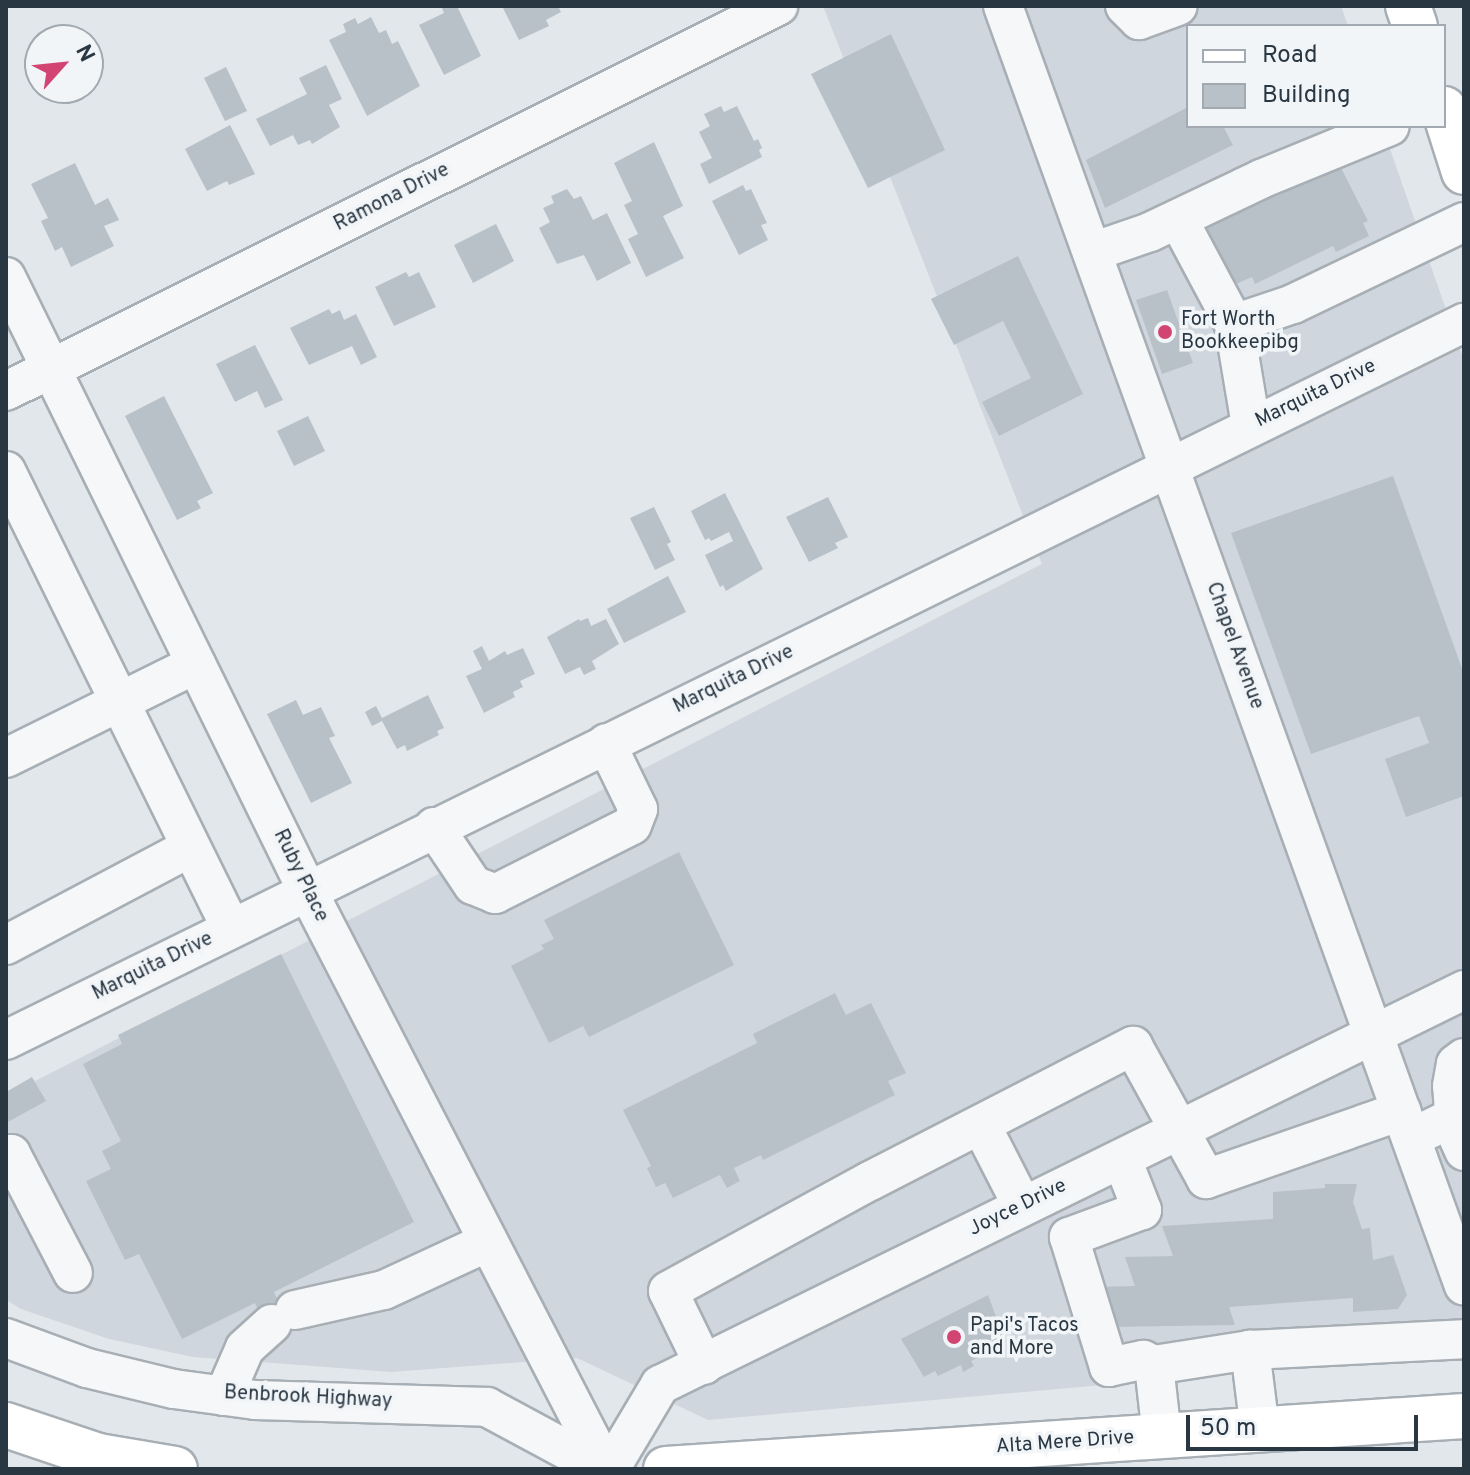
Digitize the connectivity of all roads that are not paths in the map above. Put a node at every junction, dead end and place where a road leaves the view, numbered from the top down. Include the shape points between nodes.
1 (778, 6) edge
2 (1003, 6) edge
3 (1125, 6) edge
4 (1178, 6) edge
5 (737, 15) edge
6 (1446, 115) edge
7 (1385, 128) edge
8 (1464, 172) edge
9 (1178, 219) junction
10 (1464, 222) edge
11 (1092, 252) junction
12 (6, 277) edge
13 (1464, 323) edge
14 (1234, 324) junction
15 (52, 368) junction
16 (6, 391) edge
17 (1251, 426) junction
18 (1169, 466) junction
19 (6, 471) edge
20 (196, 664) junction
21 (119, 703) junction
22 (606, 743) junction
23 (6, 758) edge
24 (434, 827) junction
25 (191, 847) junction
26 (307, 890) junction
27 (231, 928) junction
28 (6, 945) edge
29 (1464, 990) edge
30 (1374, 1035) junction
31 (6, 1039) edge
32 (1464, 1058) edge
33 (981, 1125) junction
34 (1406, 1125) junction
35 (1181, 1130) junction
36 (1457, 1135) edge
37 (6, 1157) edge
38 (1122, 1159) junction
39 (1022, 1205) junction
40 (488, 1242) junction
41 (73, 1273) dead end
42 (1464, 1286) edge
43 (6, 1338) edge
44 (1464, 1339) edge
45 (1250, 1350) junction
46 (704, 1365) junction
47 (1154, 1365) junction
48 (224, 1396) junction
49 (1464, 1416) edge
50 (6, 1425) edge
51 (1260, 1430) junction
52 (1162, 1436) junction
53 (175, 1469) edge
54 (606, 1469) edge
55 (666, 1469) edge

1 - 5 street, Ramona Drive
2 - 11 street, Chapel Avenue
3 - 4 street via 1139,20
5 - 15 street, Ramona Drive
6 - 8 main road
7 - 9 street
9 - 11 street
9 - 14 street
10 - 14 street via 1293,304
11 - 18 street, Chapel Avenue
12 - 15 street, Ruby Place
13 - 17 street, Marquita Drive
14 - 17 street
15 - 16 street, Ramona Drive
15 - 20 street, Ruby Place
17 - 18 street, Marquita Drive
18 - 22 street, Marquita Drive
18 - 30 street, Chapel Avenue
19 - 21 street
20 - 21 street
20 - 26 street, Ruby Place
21 - 23 street
21 - 25 street
22 - 24 street, Marquita Drive
22 - 24 street via 638,809 632,825 495,894 473,885
24 - 26 street, Marquita Drive
25 - 27 street
25 - 28 street
26 - 27 street, Marquita Drive
26 - 40 street, Ruby Place
27 - 31 street, Marquita Drive
29 - 30 street, Joyce Drive
30 - 34 street, Chapel Avenue
30 - 35 street, Joyce Drive
32 - 36 street via 1456,1064 1452,1086
33 - 35 street via 1133,1046
33 - 39 street
33 - 46 street via 668,1291
34 - 35 street via 1206,1179
34 - 36 street
34 - 42 street, Chapel Avenue
35 - 38 street, Joyce Drive
37 - 41 street via 11,1154
38 - 39 street, Joyce Drive
38 - 47 street via 1142,1210 1069,1237 1109,1367 1143,1360
39 - 46 street, Joyce Drive
40 - 48 street via 384,1290 283,1317 245,1348
40 - 54 street, Ruby Place
43 - 48 street, Benbrook Highway via 87,1368
44 - 45 street
45 - 47 street
45 - 51 street
46 - 54 street, Joyce Drive via 660,1385
47 - 52 street
48 - 54 street, Benbrook Highway via 487,1407
49 - 51 main road, Alta Mere Drive
50 - 53 main road via 98,1456
51 - 52 main road, Alta Mere Drive
52 - 55 main road, Alta Mere Drive

